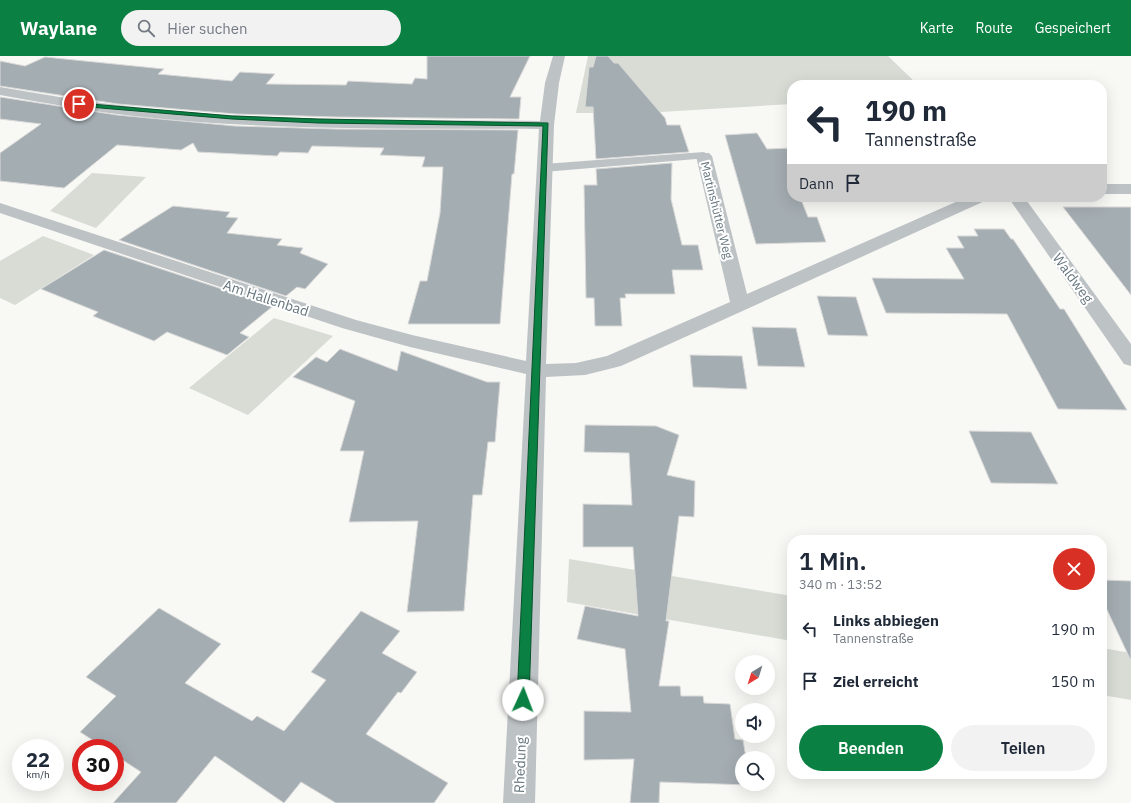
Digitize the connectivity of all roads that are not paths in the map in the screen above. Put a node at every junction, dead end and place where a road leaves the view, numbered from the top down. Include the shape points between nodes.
1 (559, 56) edge
2 (0, 91) edge
3 (546, 125) junction
4 (704, 156) joint
5 (544, 168) junction
6 (1107, 189) edge
7 (1131, 189) edge
8 (970, 202) edge
9 (1020, 202) edge
10 (0, 208) edge
11 (740, 304) junction
12 (1131, 359) edge
13 (537, 370) junction
14 (519, 803) edge

1 - 3 street, Rhedung
2 - 3 street via 93,106 232,118
3 - 5 street, Rhedung
4 - 5 lane, Martinshütter Weg
4 - 11 street, Martinshütter Weg
5 - 13 street, Rhedung
6 - 7 street
8 - 11 street
9 - 12 street, Waldweg
10 - 13 street, Am Hallenbad via 349,324 410,341
11 - 13 street via 598,367 569,371
13 - 14 street, Rhedung

